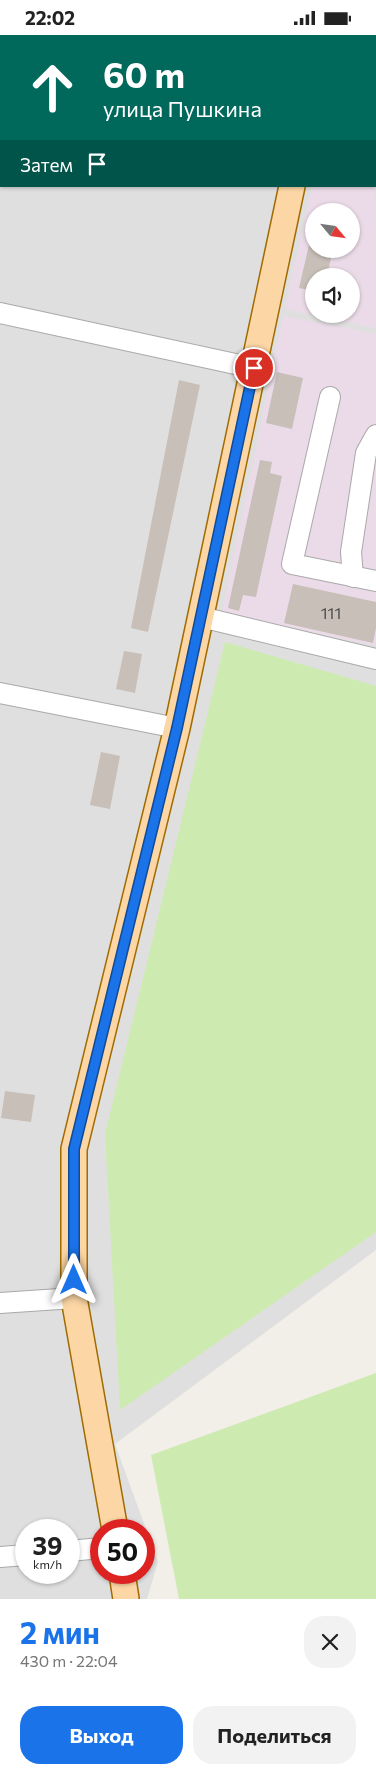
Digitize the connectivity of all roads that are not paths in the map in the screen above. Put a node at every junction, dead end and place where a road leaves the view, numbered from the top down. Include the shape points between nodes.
1 (292, 187) edge
2 (0, 313) edge
3 (254, 368) junction
4 (330, 397) dead end
5 (376, 435) edge
6 (353, 577) junction
7 (376, 581) edge
8 (201, 617) junction
9 (376, 659) edge
10 (0, 693) edge
11 (177, 728) junction
12 (74, 1298) junction
13 (0, 1303) edge
14 (113, 1519) edge
15 (15, 1556) edge
16 (0, 1557) edge
17 (124, 1584) edge
18 (126, 1599) edge

1 - 3 main road
2 - 3 lane
3 - 8 main road
4 - 6 lane via 292,564
5 - 6 lane via 366,453 351,552
6 - 7 lane
8 - 9 lane
8 - 11 main road
10 - 11 lane
11 - 12 main road via 74,1149
12 - 13 lane
12 - 14 main road
15 - 16 lane
17 - 18 main road

